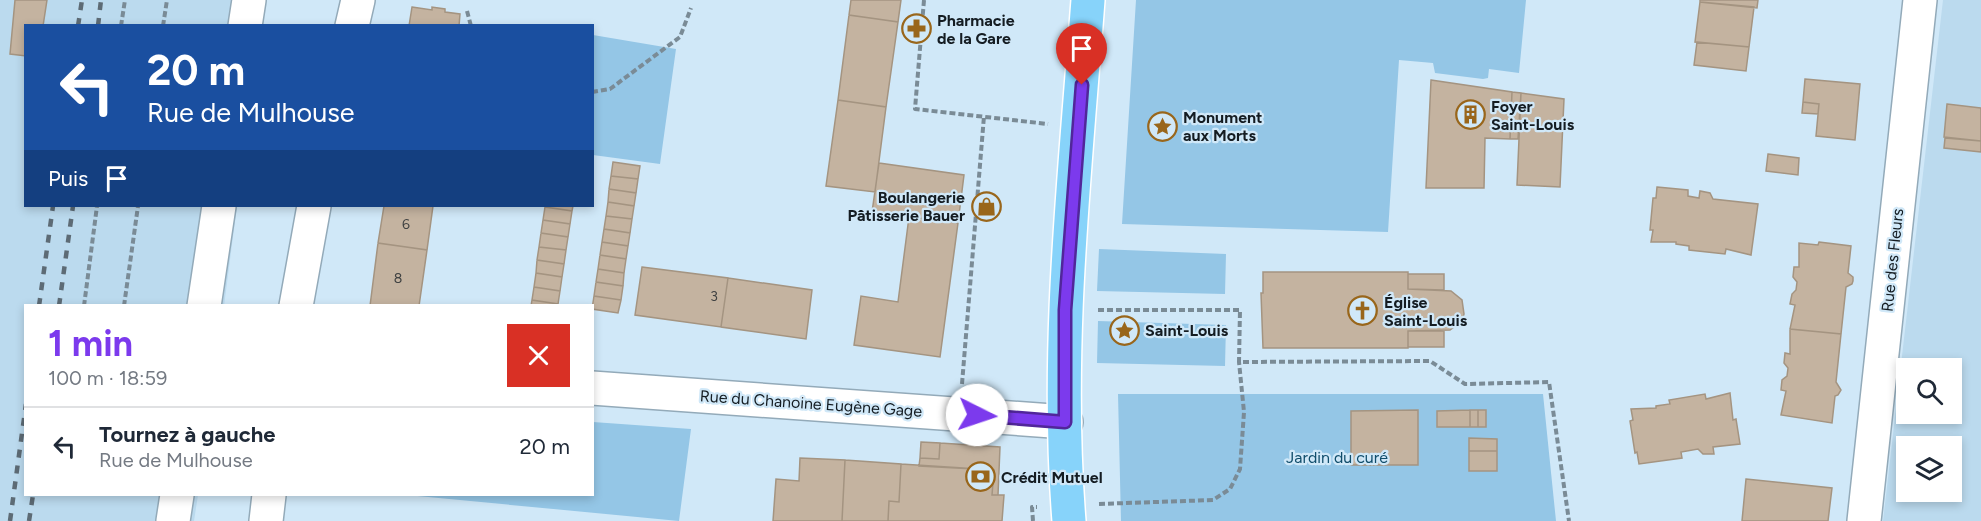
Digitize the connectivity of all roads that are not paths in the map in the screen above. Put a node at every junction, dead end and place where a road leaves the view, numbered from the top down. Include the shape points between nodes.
1 (249, 0) edge
2 (358, 0) edge
3 (1088, 0) edge
4 (1920, 0) edge
5 (245, 24) edge
6 (352, 24) edge
7 (219, 207) edge
8 (314, 207) edge
9 (204, 304) edge
10 (296, 304) edge
11 (594, 388) edge
12 (1065, 422) junction
13 (177, 496) edge
14 (269, 496) edge
15 (1082, 513) edge
16 (173, 521) edge
17 (266, 521) edge
18 (1864, 521) edge

1 - 5 street
2 - 6 street
3 - 12 main road via 1065,310
4 - 18 street, Rue des Fleurs
7 - 9 street
8 - 10 street
11 - 12 street, Rue du Chanoine Eugène Gage
12 - 15 main road
13 - 16 street
14 - 17 street

